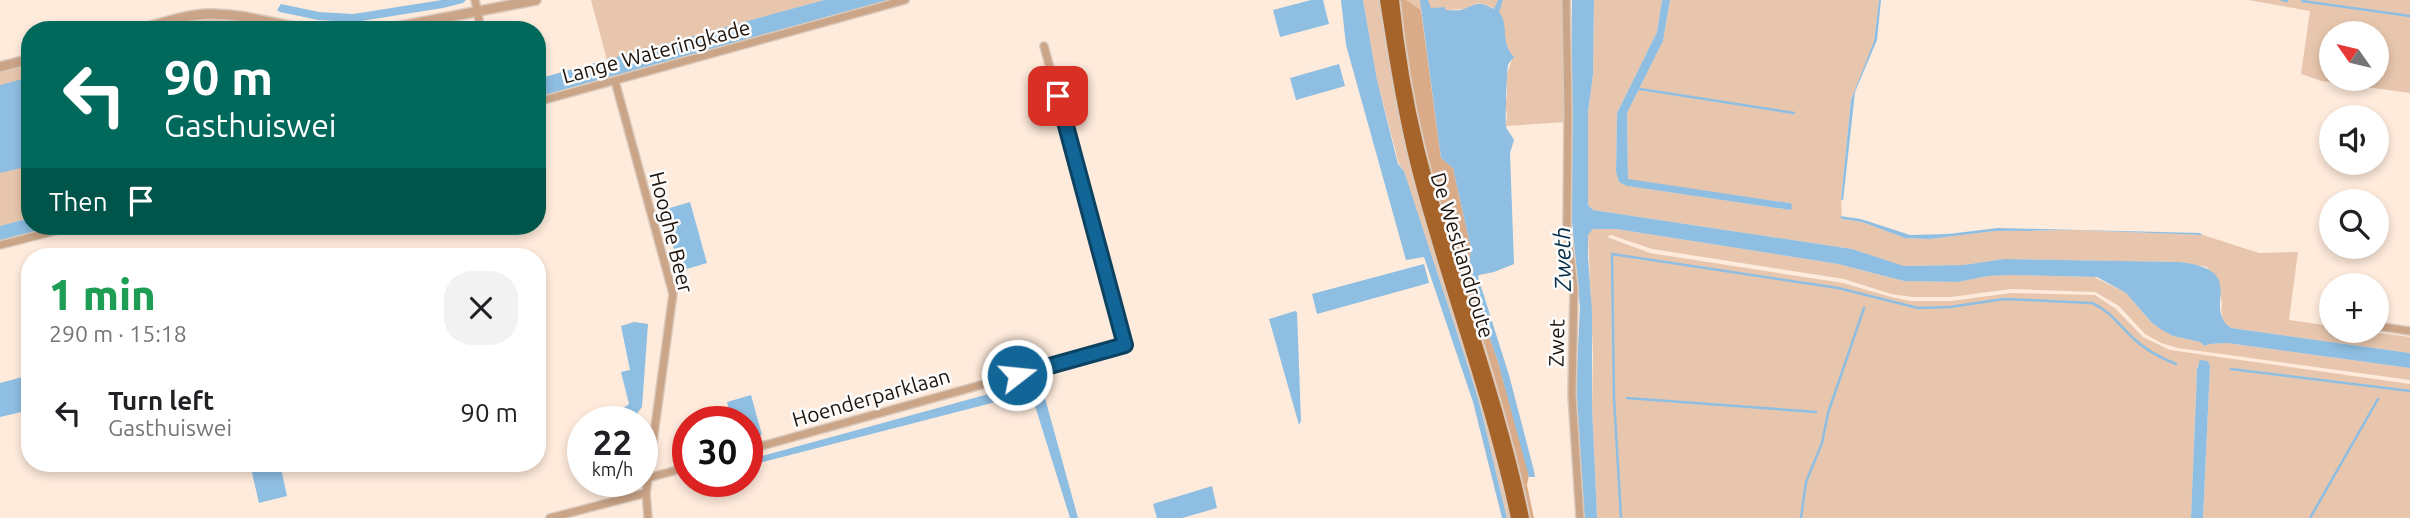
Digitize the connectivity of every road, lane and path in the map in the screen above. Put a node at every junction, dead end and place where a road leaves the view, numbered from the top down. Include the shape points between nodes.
1 (475, 0) edge
2 (536, 0) edge
3 (905, 0) edge
4 (1385, 0) edge
5 (1394, 0) edge
6 (1566, 0) edge
7 (477, 16) junction
8 (168, 21) edge
9 (266, 21) edge
10 (443, 21) edge
11 (1044, 46) dead end
12 (21, 61) edge
13 (0, 67) edge
14 (615, 81) junction
15 (546, 100) edge
16 (41, 235) edge
17 (0, 246) edge
18 (2389, 328) edge
19 (2410, 331) edge
20 (658, 406) edge
21 (763, 446) edge
22 (631, 497) edge
23 (646, 497) edge
24 (550, 518) edge
25 (648, 518) edge
26 (1516, 518) edge
27 (1524, 518) edge
28 (1580, 518) edge

1 - 7 street
2 - 7 street
3 - 14 street, Lange Wateringkade
4 - 26 main road, De Westlandroute via 1415,162 1483,388
5 - 27 main road, De Westlandroute via 1419,148 1494,397
6 - 28 street, Zwet via 1567,228 1574,288 1572,395
7 - 10 street
8 - 9 street via 208,14
11 - 21 street, Hoenderparklaan via 1125,345
12 - 13 street
14 - 15 street, Lange Wateringkade
14 - 20 street, Hooghe Beer via 673,295
16 - 17 street
18 - 19 street
22 - 24 street
23 - 25 street, Hooghe Beer

